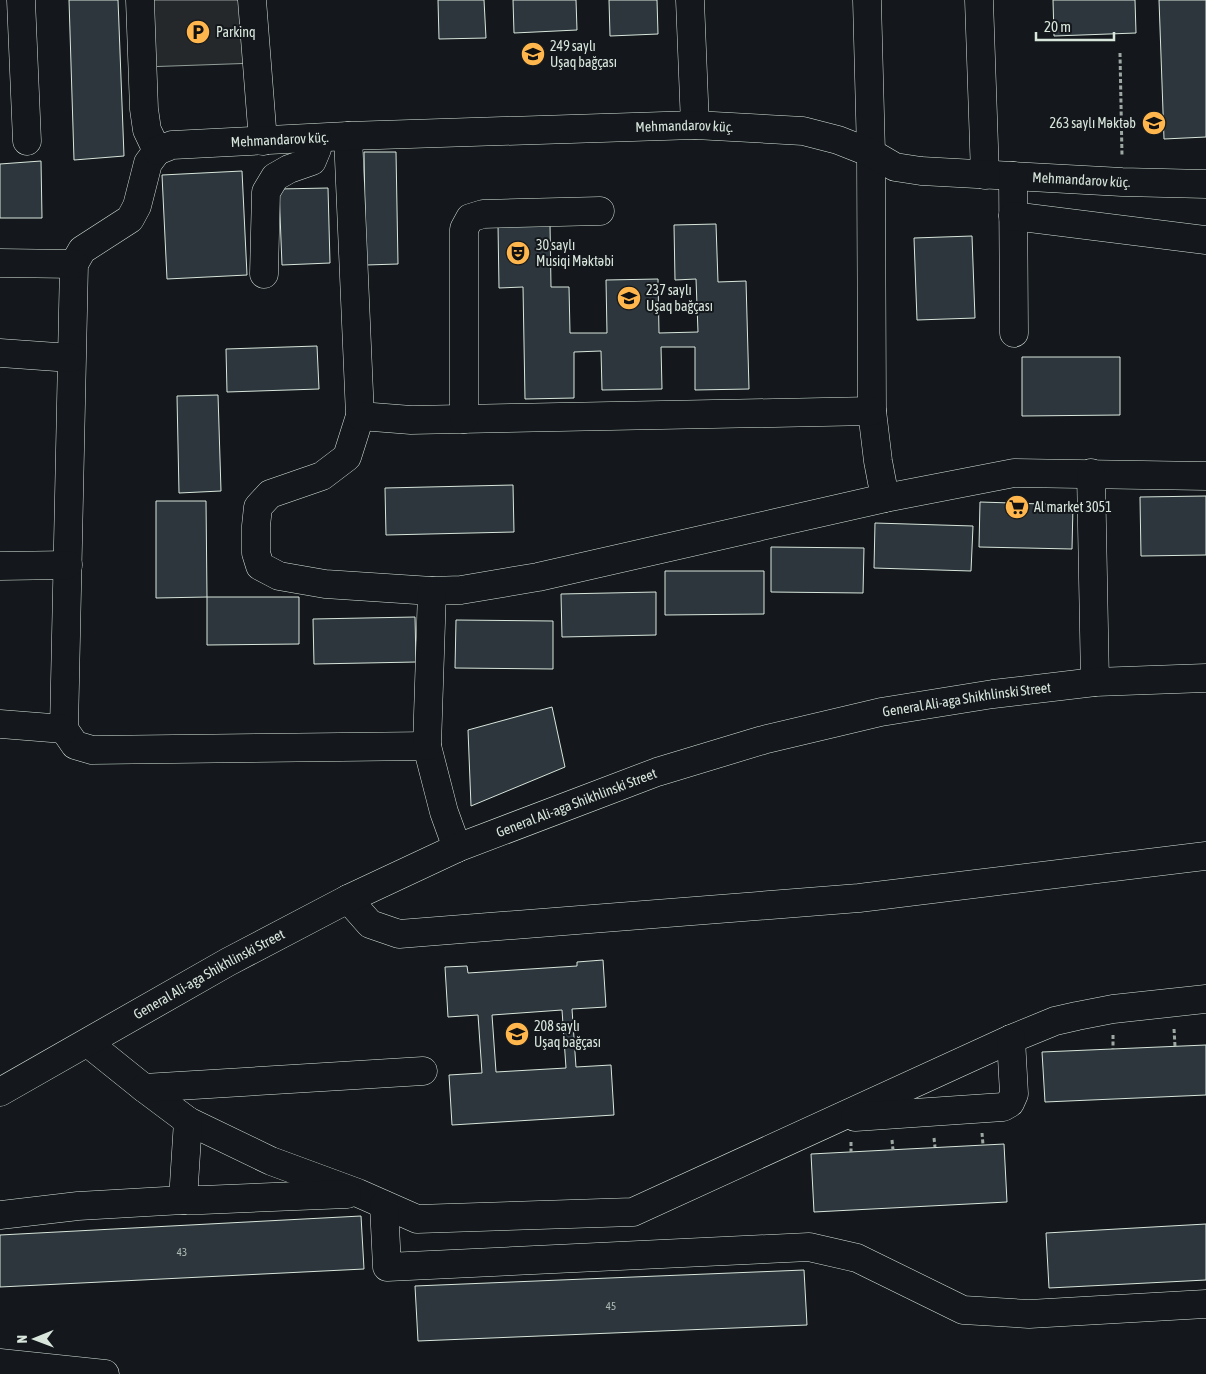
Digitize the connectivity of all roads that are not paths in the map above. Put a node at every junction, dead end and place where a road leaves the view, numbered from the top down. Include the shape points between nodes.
1 (21, 0) edge
2 (140, 0) edge
3 (252, 0) edge
4 (690, 0) edge
5 (867, 0) edge
6 (979, 0) edge
7 (695, 125) junction
8 (348, 136) junction
9 (317, 138) junction
10 (27, 141) dead end
11 (263, 141) junction
12 (157, 151) junction
13 (871, 153) junction
14 (985, 175) junction
15 (1013, 176) junction
16 (1206, 184) edge
17 (600, 211) dead end
18 (1013, 216) junction
19 (1206, 240) edge
20 (0, 262) edge
21 (74, 264) junction
22 (264, 274) dead end
23 (1014, 333) dead end
24 (0, 353) edge
25 (71, 358) junction
26 (872, 411) junction
27 (360, 416) junction
28 (464, 419) junction
29 (1091, 473) junction
30 (1206, 476) edge
31 (885, 498) junction
32 (68, 565) junction
33 (0, 566) edge
34 (432, 591) junction
35 (1206, 678) edge
36 (1095, 682) junction
37 (0, 724) edge
38 (64, 729) junction
39 (427, 746) junction
40 (457, 848) junction
41 (1206, 856) edge
42 (348, 899) junction
43 (1206, 999) edge
44 (1011, 1039) junction
45 (88, 1043) junction
46 (423, 1071) dead end
47 (144, 1088) junction
48 (0, 1092) edge
49 (838, 1118) junction
50 (188, 1121) junction
51 (358, 1193) junction
52 (183, 1200) junction
53 (384, 1205) junction
54 (0, 1215) edge
55 (1206, 1304) edge
56 (0, 1363) edge
57 (105, 1374) edge

1 - 10 street
2 - 12 street via 146,130
3 - 11 street
4 - 7 street
5 - 13 street
6 - 14 street
7 - 8 street, Mehmandarov küç.
7 - 13 street, Mehmandarov küç. via 803,131
8 - 9 street, Mehmandarov küç.
8 - 27 street
9 - 11 street, Mehmandarov küç.
9 - 22 street via 312,161 275,177 266,192
11 - 12 street, Mehmandarov küç. via 172,145
12 - 21 street via 148,163 137,206 130,219 82,250
13 - 14 street, Mehmandarov küç. via 895,167
13 - 26 street
14 - 15 street, Mehmandarov küç.
15 - 16 street, Mehmandarov küç.
15 - 18 street
17 - 28 street via 483,214 470,218 464,229
18 - 19 street
18 - 23 street
20 - 21 street
21 - 25 street
24 - 25 street
25 - 32 street
26 - 28 street
26 - 31 street
27 - 28 street via 411,420
27 - 34 street via 347,457 322,476 270,494 258,507 256,553 260,566 279,576 325,584
29 - 30 street
29 - 31 street via 1014,473
29 - 36 street
31 - 34 street via 538,577 461,590
32 - 33 street
32 - 38 street
34 - 39 street
35 - 36 street, General Ali-aga Shikhlinski Street
36 - 40 street, General Ali-aga Shikhlinski Street via 891,711 763,740 657,772
37 - 38 street
38 - 39 street via 75,745 92,750
39 - 40 street
40 - 42 street, General Ali-aga Shikhlinski Street
41 - 42 street via 859,898 400,934 370,924
42 - 45 street, General Ali-aga Shikhlinski Street via 228,962
43 - 44 street via 1077,1016 1055,1021
44 - 49 street
44 - 49 street via 1014,1094 1010,1103 1003,1107
45 - 47 street
45 - 48 street, General Ali-aga Shikhlinski Street
46 - 47 street
47 - 50 street
49 - 53 street via 633,1212 417,1219
50 - 51 street via 271,1161
50 - 52 street
51 - 52 street
51 - 53 street
52 - 54 street via 78,1206
53 - 55 street via 387,1267 809,1247 857,1258 963,1310 1030,1314
56 - 57 street

